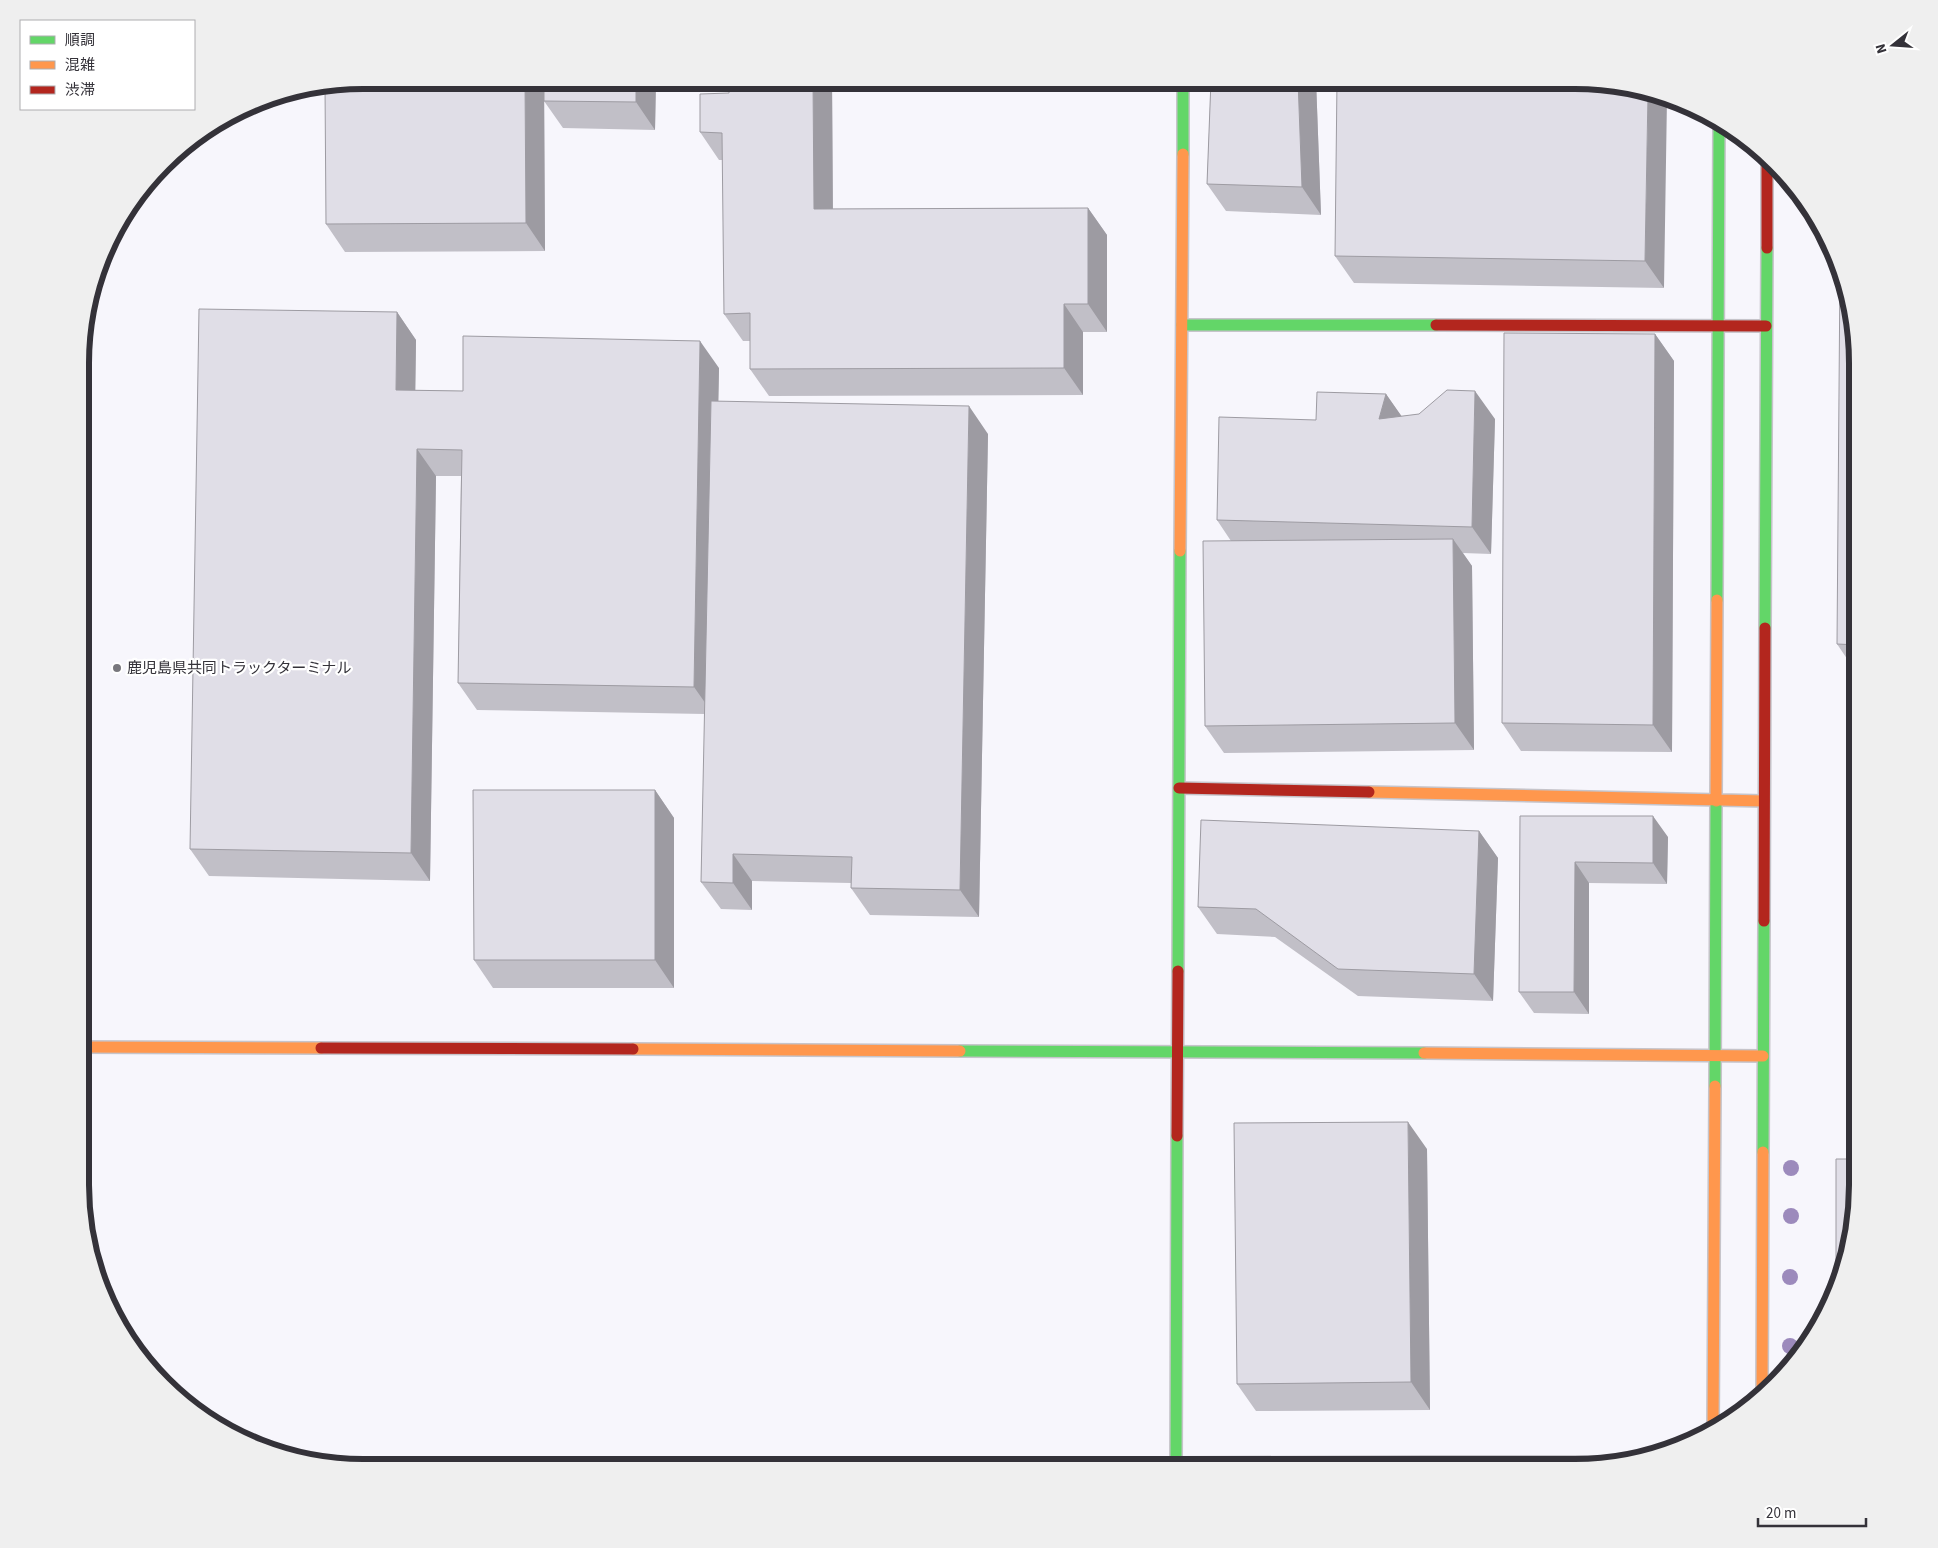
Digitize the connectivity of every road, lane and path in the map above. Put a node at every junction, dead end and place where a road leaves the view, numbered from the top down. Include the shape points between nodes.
1 (1183, 89) edge
2 (1719, 130) edge
3 (1767, 167) edge
4 (1182, 325) junction
5 (1718, 326) junction
6 (1766, 326) junction
7 (1179, 788) junction
8 (1716, 800) junction
9 (1764, 801) junction
10 (89, 1047) edge
11 (1177, 1052) junction
12 (1715, 1055) junction
13 (1763, 1056) junction
14 (1762, 1385) edge
15 (1713, 1422) edge
16 (1176, 1459) edge

1 - 4 street
2 - 5 street
3 - 6 street
4 - 5 street
4 - 7 street
5 - 6 street
5 - 8 street
6 - 9 street
7 - 8 street
7 - 11 street
8 - 9 street
8 - 12 street
9 - 13 street
10 - 11 street
11 - 12 street
11 - 16 street
12 - 13 street
12 - 15 street
13 - 14 street

